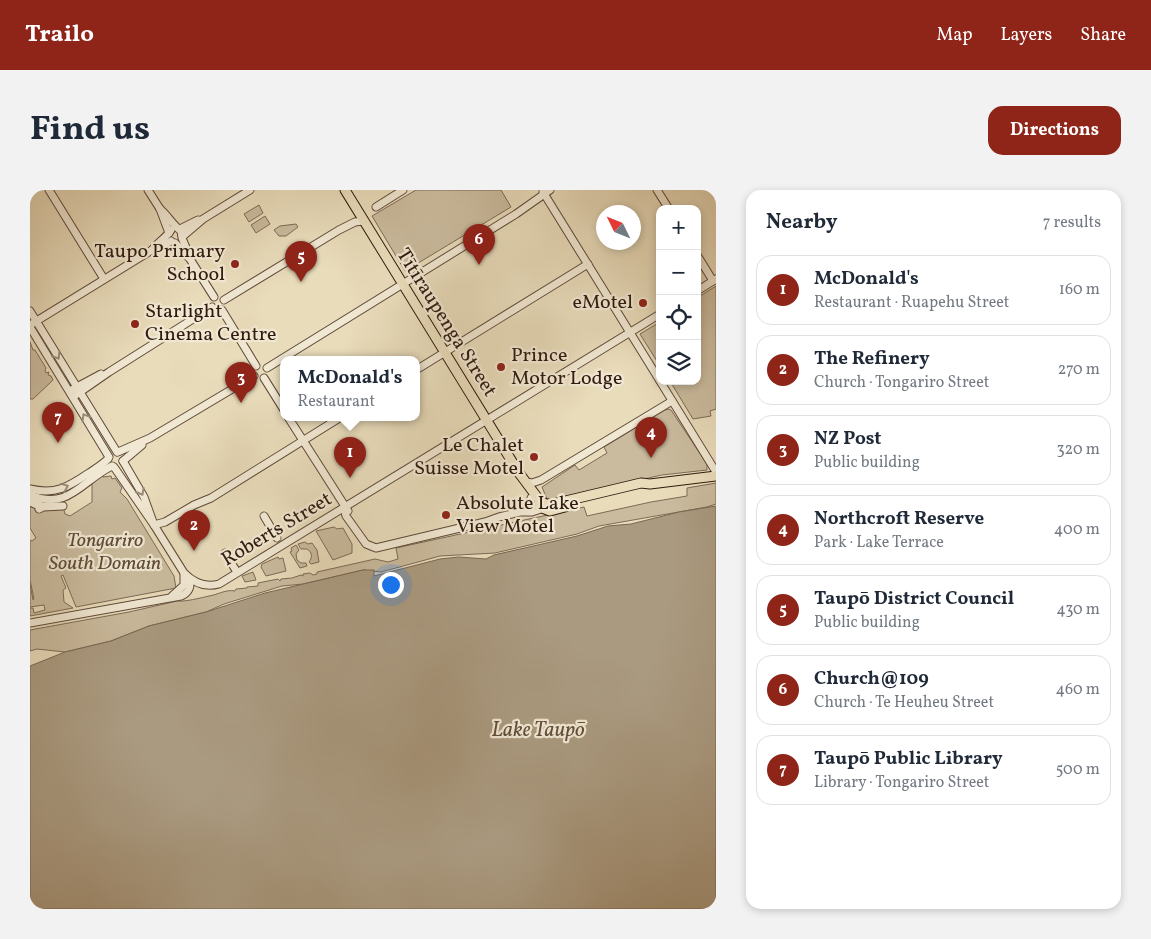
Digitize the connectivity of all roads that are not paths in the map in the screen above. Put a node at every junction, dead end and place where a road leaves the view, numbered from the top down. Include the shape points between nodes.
1 (49, 190) edge
2 (148, 190) edge
3 (248, 190) edge
4 (345, 190) edge
5 (402, 190) edge
6 (658, 190) edge
7 (546, 191) edge
8 (667, 205) edge
9 (376, 207) dead end
10 (356, 209) junction
11 (363, 221) junction
12 (339, 230) junction
13 (176, 235) junction
14 (701, 261) edge
15 (588, 264) junction
16 (104, 279) junction
17 (714, 280) edge
18 (402, 285) junction
19 (701, 288) edge
20 (214, 297) junction
21 (224, 300) junction
22 (212, 307) junction
23 (222, 310) junction
24 (30, 311) edge
25 (656, 317) edge
26 (32, 324) edge
27 (630, 333) junction
28 (444, 353) junction
29 (287, 356) edge
30 (280, 360) edge
31 (256, 366) junction
32 (267, 368) junction
33 (420, 368) edge
34 (656, 375) edge
35 (254, 376) junction
36 (264, 378) junction
37 (662, 385) edge
38 (78, 390) junction
39 (71, 394) junction
40 (672, 401) junction
41 (280, 404) edge
42 (290, 421) edge
43 (335, 421) edge
44 (486, 421) junction
45 (150, 438) junction
46 (303, 441) junction
47 (117, 452) junction
48 (108, 458) junction
49 (123, 461) junction
50 (113, 466) junction
51 (563, 468) junction
52 (519, 472) junction
53 (716, 472) edge
54 (716, 476) edge
55 (526, 482) junction
56 (650, 484) junction
57 (30, 489) edge
58 (30, 495) edge
59 (589, 495) junction
60 (533, 497) junction
61 (344, 508) junction
62 (540, 508) junction
63 (525, 511) junction
64 (550, 511) junction
65 (264, 516) dead end
66 (494, 520) junction
67 (154, 525) junction
68 (277, 538) dead end
69 (225, 554) dead end
70 (237, 572) dead end
71 (184, 573) junction
72 (189, 579) junction
73 (172, 596) junction
74 (30, 623) edge

1 - 16 street
2 - 13 street
3 - 13 street
4 - 10 main road, Tītīraupenga Street
5 - 9 street
6 - 8 street
7 - 15 street
7 - 18 street via 508,219
10 - 11 main road, Tītīraupenga Street
10 - 12 street via 351,220
11 - 12 street
11 - 18 main road, Tītīraupenga Street
12 - 21 street
13 - 16 street
13 - 20 street
14 - 17 street
15 - 27 street
15 - 28 street
16 - 26 street
17 - 19 street
18 - 28 main road, Tītīraupenga Street
18 - 29 street
20 - 21 street
20 - 22 street via 210,302
21 - 23 street via 226,304
22 - 23 street
22 - 38 street
23 - 31 street
24 - 26 street
25 - 27 street, Roberts Street
26 -> 38 street
26 - 39 street
27 - 34 street
27 - 44 street, Roberts Street
28 - 33 street
28 - 44 main road, Tītīraupenga Street
30 - 32 street
31 - 32 street
31 - 35 street
32 - 36 street
35 - 36 street via 260,380
35 - 45 street
36 - 41 street
37 - 40 street
38 - 39 street
38 - 47 street
48 -> 39 street
40 - 51 street
40 - 53 street
42 - 46 street
43 - 46 street
44 - 52 main road, Tītīraupenga Street
44 - 61 street, Roberts Street
45 - 47 street
45 - 49 street
46 - 61 street
46 - 67 street via 211,498
47 - 48 street
47 - 49 street
48 - 50 street
57 -> 48 street via 50,492 63,489
49 - 50 street via 120,466
49 -> 67 street via 144,497
50 - 58 street via 59,500
50 - 67 street
51 - 55 street via 536,483
51 - 60 street via 539,486
52 - 55 main road, Tītīraupenga Street
52 - 60 main road, Tītīraupenga Street
54 - 56 main road
55 - 60 main road, Tītīraupenga Street
56 - 59 main road via 641,483
56 - 64 main road
59 - 60 main road via 546,504
59 - 62 street
60 - 62 main road, Tītīraupenga Street via 534,504
60 - 63 street
61 - 66 street via 368,546 376,548
61 - 72 street, Roberts Street via 219,584 204,585
62 - 63 street
62 - 64 main road
63 - 66 street
64 - 66 street
65 - 68 street
67 - 71 street
69 - 70 street
71 - 72 street
71 - 73 street via 184,584
72 - 73 street via 187,592
73 - 74 street

